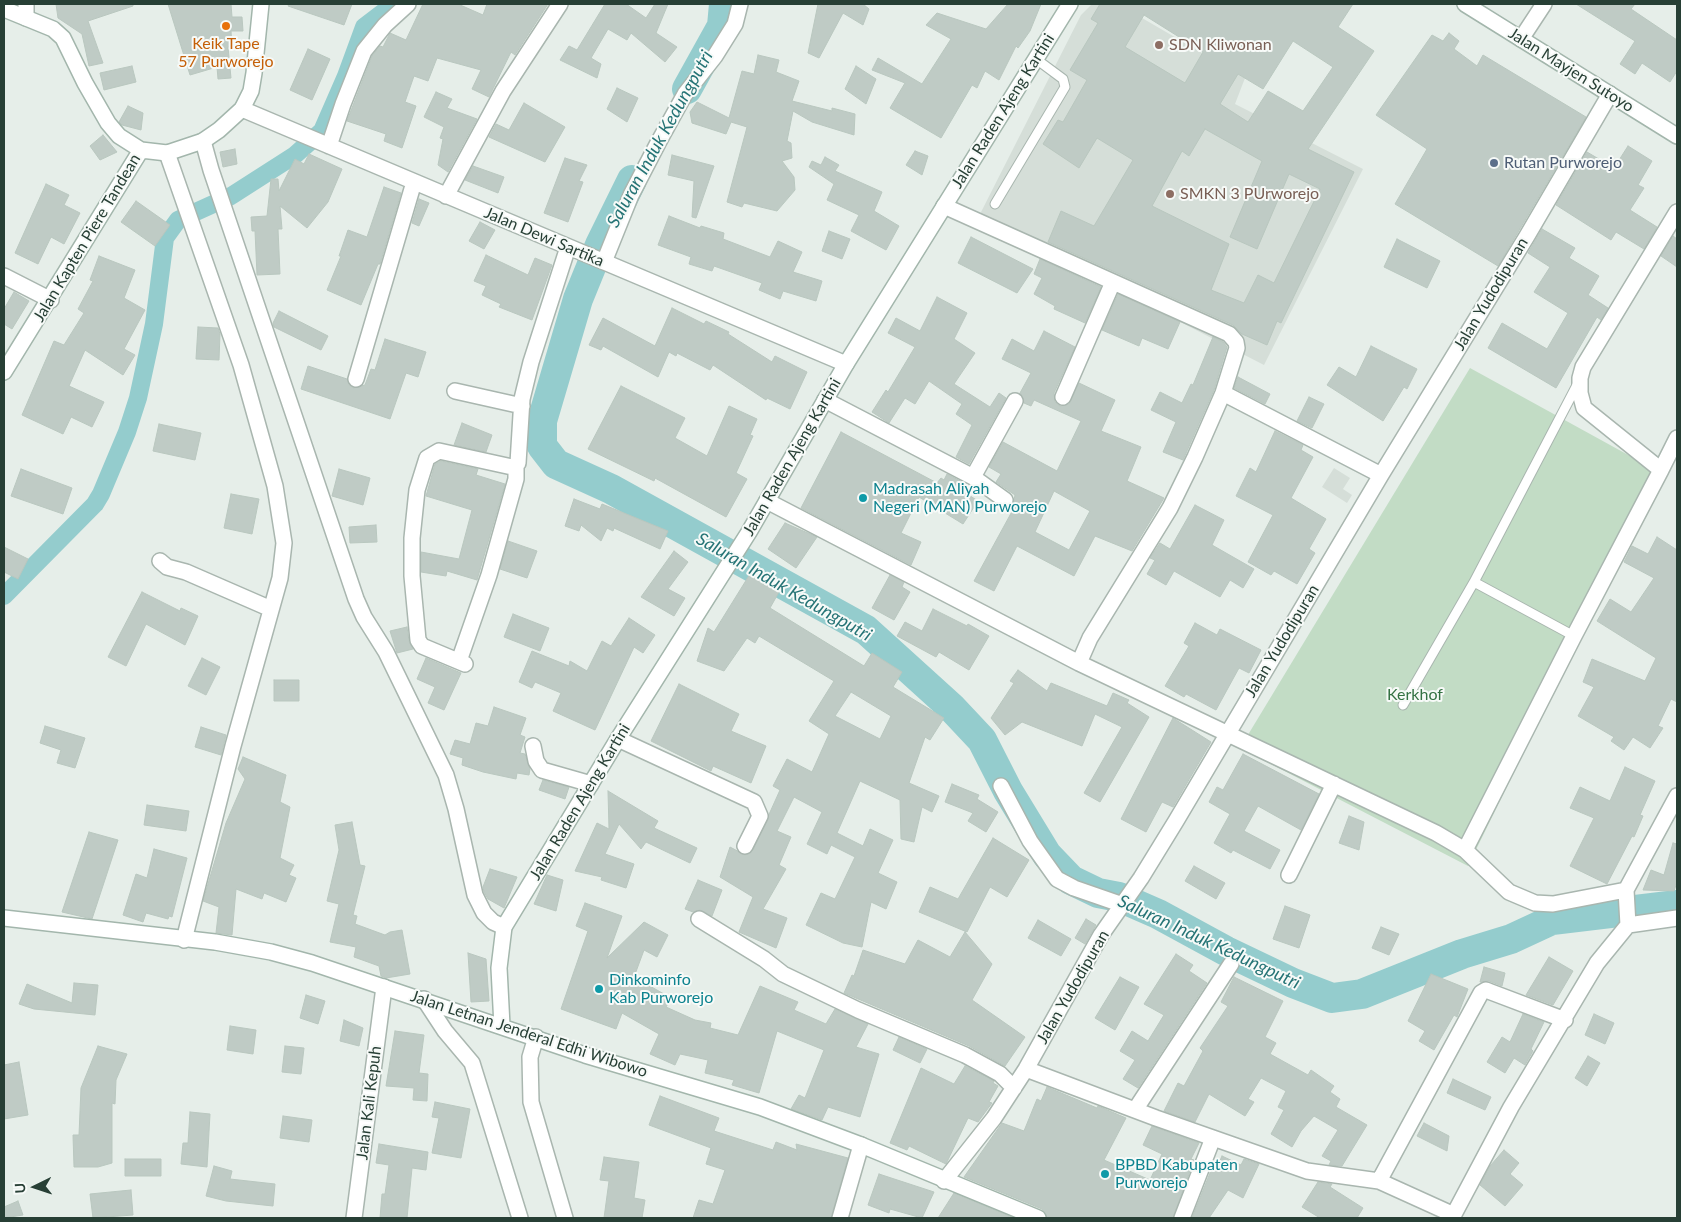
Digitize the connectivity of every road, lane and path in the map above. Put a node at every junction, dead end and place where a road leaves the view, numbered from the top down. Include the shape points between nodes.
1 (260, 4) edge
2 (408, 4) edge
3 (560, 4) edge
4 (740, 4) edge
5 (1070, 4) edge
6 (1465, 4) edge
7 (1544, 4) edge
8 (4, 9) edge
9 (26, 11) edge
10 (1521, 39) junction
11 (1036, 59) junction
12 (1610, 94) junction
13 (242, 108) junction
14 (1677, 136) edge
15 (203, 141) junction
16 (327, 145) junction
17 (142, 150) junction
18 (167, 153) junction
19 (414, 182) junction
20 (446, 196) junction
21 (995, 204) dead end
22 (944, 206) junction
23 (1677, 212) edge
24 (572, 248) junction
25 (603, 262) junction
26 (4, 276) edge
27 (1113, 282) junction
28 (50, 300) junction
29 (846, 364) junction
30 (4, 372) edge
31 (1580, 378) junction
32 (356, 379) dead end
33 (454, 391) dead end
34 (1223, 393) junction
35 (1063, 397) dead end
36 (825, 400) junction
37 (1015, 401) dead end
38 (522, 406) junction
39 (1677, 438) edge
40 (516, 466) junction
41 (1661, 470) junction
42 (1381, 475) junction
43 (973, 477) junction
44 (1005, 500) dead end
45 (767, 501) junction
46 (160, 561) dead end
47 (1474, 582) junction
48 (271, 609) junction
49 (1574, 636) junction
50 (1079, 663) junction
51 (1403, 705) dead end
52 (1227, 734) junction
53 (618, 739) junction
54 (533, 746) dead end
55 (591, 784) junction
56 (1334, 784) junction
57 (1001, 786) dead end
58 (1677, 796) edge
59 (745, 846) dead end
60 (1465, 850) junction
61 (1289, 875) dead end
62 (1626, 890) junction
63 (1124, 904) junction
64 (1627, 916) junction
65 (4, 918) edge
66 (1677, 918) edge
67 (699, 919) dead end
68 (504, 927) junction
69 (184, 940) junction
70 (1231, 964) dead end
71 (384, 988) junction
72 (424, 999) junction
73 (1565, 1020) junction
74 (502, 1026) junction
75 (536, 1037) junction
76 (1026, 1069) junction
77 (1014, 1088) junction
78 (1135, 1110) junction
79 (1213, 1138) junction
80 (861, 1145) junction
81 (944, 1181) junction
82 (1379, 1181) junction
83 (1453, 1216) edge
84 (1029, 1217) edge
85 (354, 1218) edge
86 (520, 1218) edge
87 (565, 1218) edge
88 (840, 1218) edge
89 (1182, 1218) edge

1 - 13 street via 254,73
2 - 16 street via 364,51
3 - 20 street via 503,91
4 - 25 street via 736,24 685,94 658,143 631,195
5 - 11 street, Jalan Raden Ajeng Kartini
6 - 10 street, Jalan Mayjen Sutoyo
7 - 10 street
8 - 9 street, Jalan Kapten Piere Tandean
9 - 17 street, Jalan Kapten Piere Tandean via 63,38 108,123 119,136
10 - 12 street, Jalan Mayjen Sutoyo
11 - 21 lane via 1063,79 1063,93
11 - 22 street, Jalan Raden Ajeng Kartini
12 - 14 street, Jalan Mayjen Sutoyo
12 - 42 street, Jalan Yudodipuran
13 - 15 street via 220,130
13 - 16 street, Jalan Dewi Sartika
15 - 18 street
15 - 68 street via 356,599 386,652 446,775 475,895 493,922
16 - 19 street, Jalan Dewi Sartika
17 - 18 street
17 - 28 street, Jalan Kapten Piere Tandean
18 - 48 street via 241,366 275,486 284,543 283,562
19 - 20 street, Jalan Dewi Sartika
19 - 32 street
20 - 24 street, Jalan Dewi Sartika
22 - 27 street
22 - 29 street, Jalan Raden Ajeng Kartini
23 - 31 street via 1583,367
24 - 25 street, Jalan Dewi Sartika
24 - 38 street via 531,362
25 - 29 street, Jalan Dewi Sartika
26 - 28 street
27 - 34 street via 1234,337 1238,348
27 - 35 street
28 - 30 street, Jalan Kapten Piere Tandean
29 - 36 street, Jalan Raden Ajeng Kartini
31 - 41 street via 1584,408
31 - 47 lane
33 - 38 street
34 - 42 street
34 - 50 street via 1170,508 1090,638
36 - 43 street
36 - 45 street, Jalan Raden Ajeng Kartini
37 - 43 street
38 - 40 street via 520,452
39 - 41 street
40 - 40 street via 516,478 462,662 422,646 418,640 412,576 417,490 427,458 439,450
41 - 49 street
42 - 52 street, Jalan Yudodipuran
43 - 44 street
45 - 50 street
45 - 53 street, Jalan Raden Ajeng Kartini
46 - 48 street via 167,567
47 - 49 lane
47 - 51 lane
48 - 69 street
49 - 60 street
50 - 52 street
52 - 56 street
52 - 63 street, Jalan Yudodipuran
53 - 55 street, Jalan Raden Ajeng Kartini
53 - 59 street via 754,802 760,816
54 - 55 street via 542,770
55 - 68 street, Jalan Raden Ajeng Kartini
56 - 60 street
56 - 61 street
57 - 63 street via 1030,841 1057,879
58 - 62 street
60 - 62 street via 1510,892 1535,903 1553,904
62 - 64 street
63 - 76 street, Jalan Yudodipuran via 1101,935
64 - 66 street
64 - 73 street
65 - 69 street, Jalan Letnan Jenderal Edhi Wibowo
67 - 77 street via 783,974 965,1055 1000,1074
68 - 74 street, Jalan Raden Ajeng Kartini via 498,968
69 - 71 street, Jalan Letnan Jenderal Edhi Wibowo via 271,952 330,968
70 - 78 street
71 - 72 street, Jalan Letnan Jenderal Edhi Wibowo
71 - 85 street, Jalan Kali Kepuh
72 - 74 street, Jalan Letnan Jenderal Edhi Wibowo
72 - 86 street via 445,1031 472,1062
73 - 82 street via 1486,990 1481,993
73 - 83 street via 1511,1107
74 - 75 street, Jalan Letnan Jenderal Edhi Wibowo
75 - 80 street, Jalan Letnan Jenderal Edhi Wibowo via 760,1107
75 - 87 street via 530,1057 531,1102
76 - 77 street, Jalan Yudodipuran
76 - 78 street
77 - 81 street, Jalan Yudodipuran
78 - 79 street
79 - 82 street via 1307,1171
79 - 89 street
80 - 81 street, Jalan Letnan Jenderal Edhi Wibowo
80 - 88 street
81 - 84 street, Jalan Letnan Jenderal Edhi Wibowo
82 - 83 street

